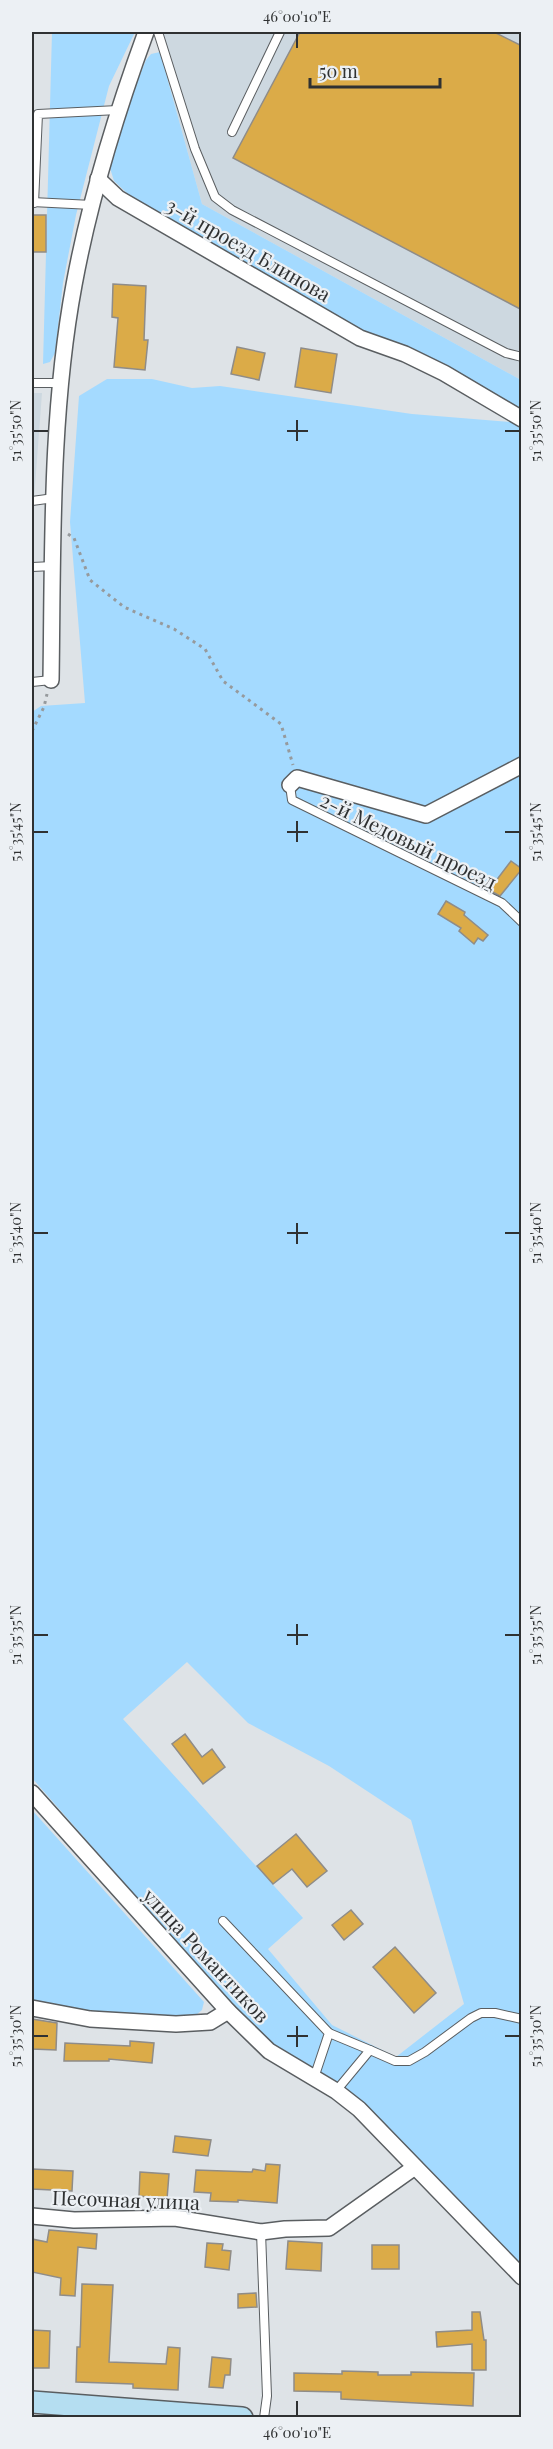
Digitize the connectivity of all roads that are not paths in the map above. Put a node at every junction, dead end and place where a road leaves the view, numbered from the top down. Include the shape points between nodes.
1 (146, 32) edge
2 (158, 32) edge
3 (280, 32) edge
4 (118, 110) junction
5 (232, 132) dead end
6 (98, 179) junction
7 (33, 203) edge
8 (92, 205) junction
9 (522, 357) edge
10 (32, 383) edge
11 (61, 383) junction
12 (522, 419) edge
13 (54, 498) junction
14 (32, 501) edge
15 (53, 566) junction
16 (32, 567) edge
17 (51, 680) joint
18 (32, 682) edge
19 (522, 765) edge
20 (293, 782) joint
21 (522, 922) edge
22 (32, 1793) edge
23 (224, 1921) dead end
24 (32, 2008) edge
25 (228, 2011) junction
26 (522, 2019) edge
27 (329, 2033) junction
28 (370, 2050) junction
29 (314, 2078) junction
30 (336, 2091) junction
31 (415, 2167) junction
32 (32, 2216) edge
33 (261, 2232) junction
34 (522, 2277) edge
35 (32, 2402) edge
36 (242, 2418) edge
37 (264, 2418) edge

1 - 4 street
2 - 9 lane via 195,149 215,197 232,210 496,348
3 - 5 lane
4 - 6 street
4 - 7 lane via 38,114
6 - 8 street
6 - 12 street, 3-й проезд Блинова via 118,198 350,332 444,373
7 - 8 lane
8 - 11 street via 74,286
10 - 11 lane
11 - 13 street
13 - 14 lane
13 - 15 street
15 - 16 lane
15 - 17 street
17 - 18 lane
19 - 20 street via 426,815
20 - 21 lane, 2-й Медовый проезд via 292,800 502,903
22 - 25 street, улица Романтиков
23 - 27 lane
24 - 25 street via 90,2019 176,2024 210,2022
25 - 29 street, улица Романтиков via 269,2051
26 - 28 lane via 481,2013 409,2061 395,2061
27 - 28 lane
27 - 29 lane
28 - 30 lane
29 - 30 street, улица Романтиков
30 - 31 street, улица Романтиков
31 - 33 street, Песочная улица via 329,2228
31 - 34 street, улица Романтиков
32 - 33 street, Песочная улица via 74,2220 174,2218
33 - 37 lane via 267,2396
35 - 36 street

